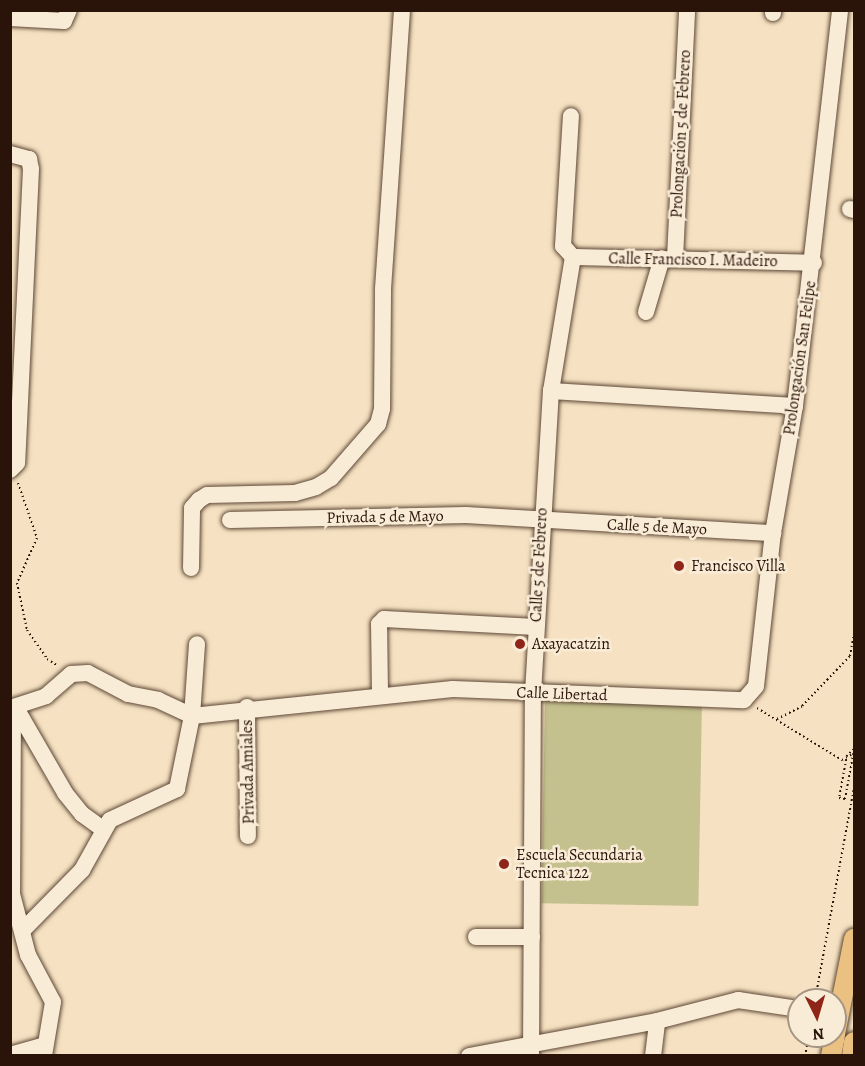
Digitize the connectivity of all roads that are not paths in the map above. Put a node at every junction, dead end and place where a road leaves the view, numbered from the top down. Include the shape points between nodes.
1 (69, 10) edge
2 (402, 10) edge
3 (687, 10) edge
4 (840, 10) edge
5 (10, 18) edge
6 (571, 117) dead end
7 (10, 154) edge
8 (573, 257) junction
9 (669, 258) junction
10 (814, 263) junction
11 (646, 312) dead end
12 (551, 391) junction
13 (795, 406) junction
14 (12, 469) edge
15 (230, 520) dead end
16 (540, 521) junction
17 (773, 533) junction
18 (190, 568) dead end
19 (536, 627) junction
20 (197, 644) dead end
21 (380, 693) junction
22 (533, 693) junction
23 (744, 700) joint
24 (247, 707) junction
25 (13, 708) edge
26 (192, 716) junction
27 (103, 829) junction
28 (248, 836) dead end
29 (24, 929) junction
30 (476, 937) dead end
31 (532, 937) junction
32 (855, 939) edge
33 (844, 988) edge
34 (787, 1007) edge
35 (657, 1021) junction
36 (855, 1042) edge
37 (531, 1049) edge
38 (44, 1050) edge
39 (10, 1055) edge
40 (469, 1056) edge
41 (653, 1056) edge
42 (852, 1056) edge

1 - 5 street via 64,21
2 - 18 street via 383,289 382,409 378,424 331,478 316,487 295,493 207,495 199,500 192,508
3 - 9 street, Prolongación 5 de Febrero
4 - 10 street, Prolongación San Felipe
6 - 8 street, Calle 5 de Febrero via 563,246
7 - 14 street via 29,159 17,463
8 - 9 street, Calle Francisco I. Madeiro
8 - 12 street, Calle 5 de Febrero
9 - 10 street, Calle Francisco I. Madeiro
9 - 11 street, Prolongación 5 de Febrero
10 - 13 street, Prolongación San Felipe
12 - 13 street
12 - 16 street, Calle 5 de Febrero
13 - 17 street, Prolongación San Felipe
15 - 16 street, Privada 5 de Mayo via 466,515
16 - 17 street, Calle 5 de Mayo
16 - 19 street, Calle 5 de Febrero
17 - 23 street, Prolongación San Felipe via 756,686
19 - 21 street via 384,619 379,624
19 - 22 street, Calle 5 de Febrero
20 - 26 street
21 - 22 street, Calle Libertad via 453,689
21 - 24 street, Calle Libertad
22 - 23 street, Calle Libertad
22 - 31 street, Calle 5 de Febrero
24 - 26 street, Calle Libertad
24 - 28 street, Privada Amiales
25 - 26 street via 46,696 71,674 95,674 128,694 158,700
25 - 27 street via 65,793 82,814
25 - 29 street via 12,894
26 - 27 street via 177,789 110,820
27 - 29 street via 82,870
29 - 38 street via 30,961 53,1002
30 - 31 street
31 - 37 street, Calle 5 de Febrero
32 - 33 main road
34 - 35 street via 738,1000
35 - 37 street
35 - 41 street
36 - 42 main road
37 - 40 street
38 - 39 street

